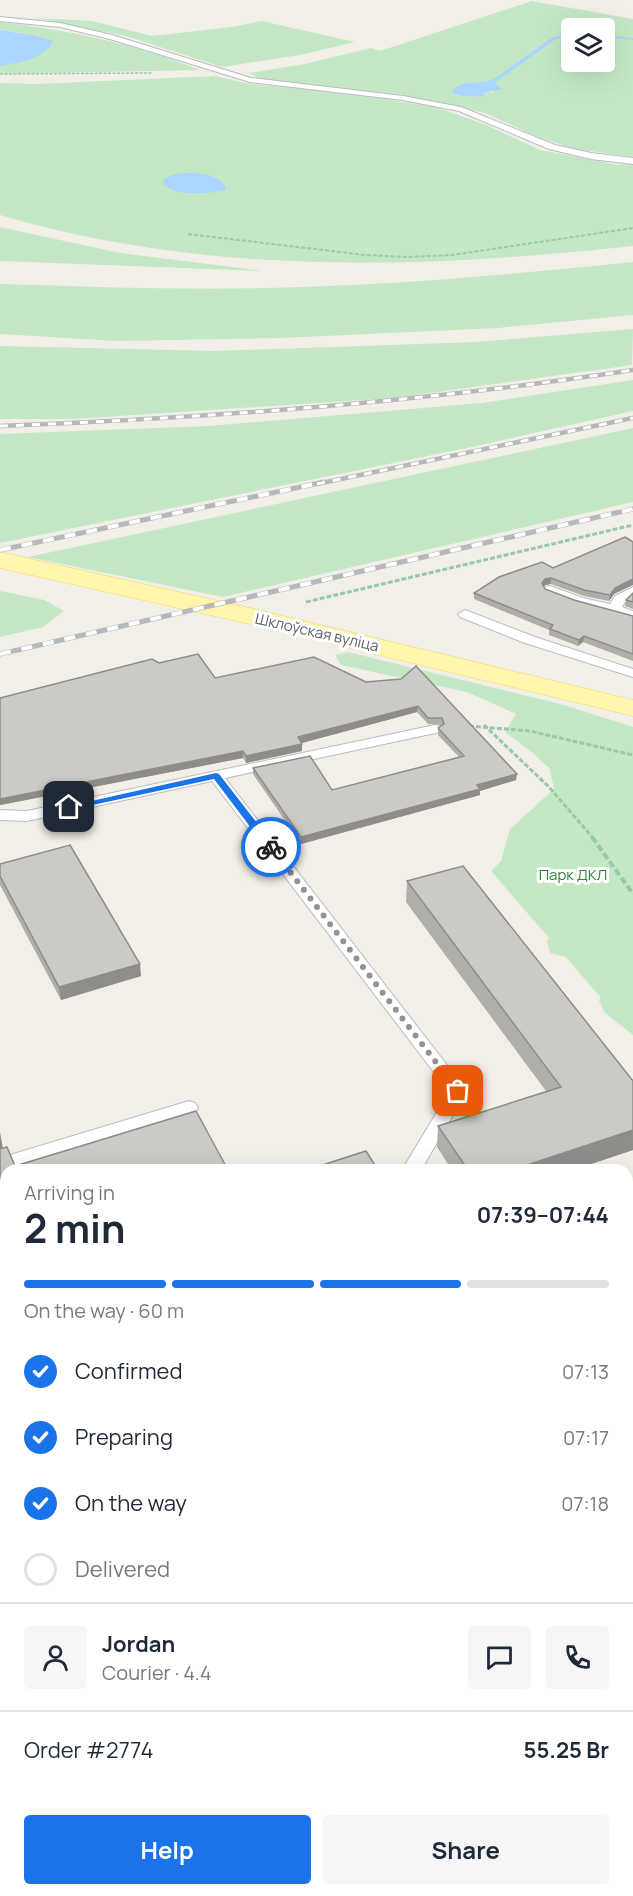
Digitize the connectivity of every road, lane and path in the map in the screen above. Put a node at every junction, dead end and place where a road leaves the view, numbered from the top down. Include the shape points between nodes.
1 (0, 19) edge
2 (153, 73) dead end
3 (0, 74) edge
4 (633, 161) edge
5 (633, 228) edge
6 (188, 234) dead end
7 (633, 525) edge
8 (0, 560) edge
9 (550, 590) edge
10 (633, 591) edge
11 (614, 609) junction
12 (465, 614) dead end
13 (250, 616) junction
14 (633, 616) edge
15 (633, 673) edge
16 (633, 708) edge
17 (484, 725) junction
18 (435, 729) joint
19 (633, 755) edge
20 (216, 776) junction
21 (0, 815) edge
22 (633, 894) edge
23 (189, 1107) dead end
24 (3, 1164) edge
25 (415, 1164) edge

1 - 4 lane via 60,25 112,37 250,80 451,107 552,147
2 - 3 path
5 - 6 path via 452,255 407,257
7 - 13 path
8 - 13 main road, Шклоўская вуліца
9 - 11 lane
10 - 11 lane via 620,599
11 - 14 lane
12 - 15 lane
13 - 16 main road, Шклоўская вуліца
17 - 18 path
17 - 19 path
17 - 22 path via 549,787 589,833
18 - 20 lane
20 - 21 lane via 27,816
20 - 25 lane via 458,1091
23 - 24 lane

